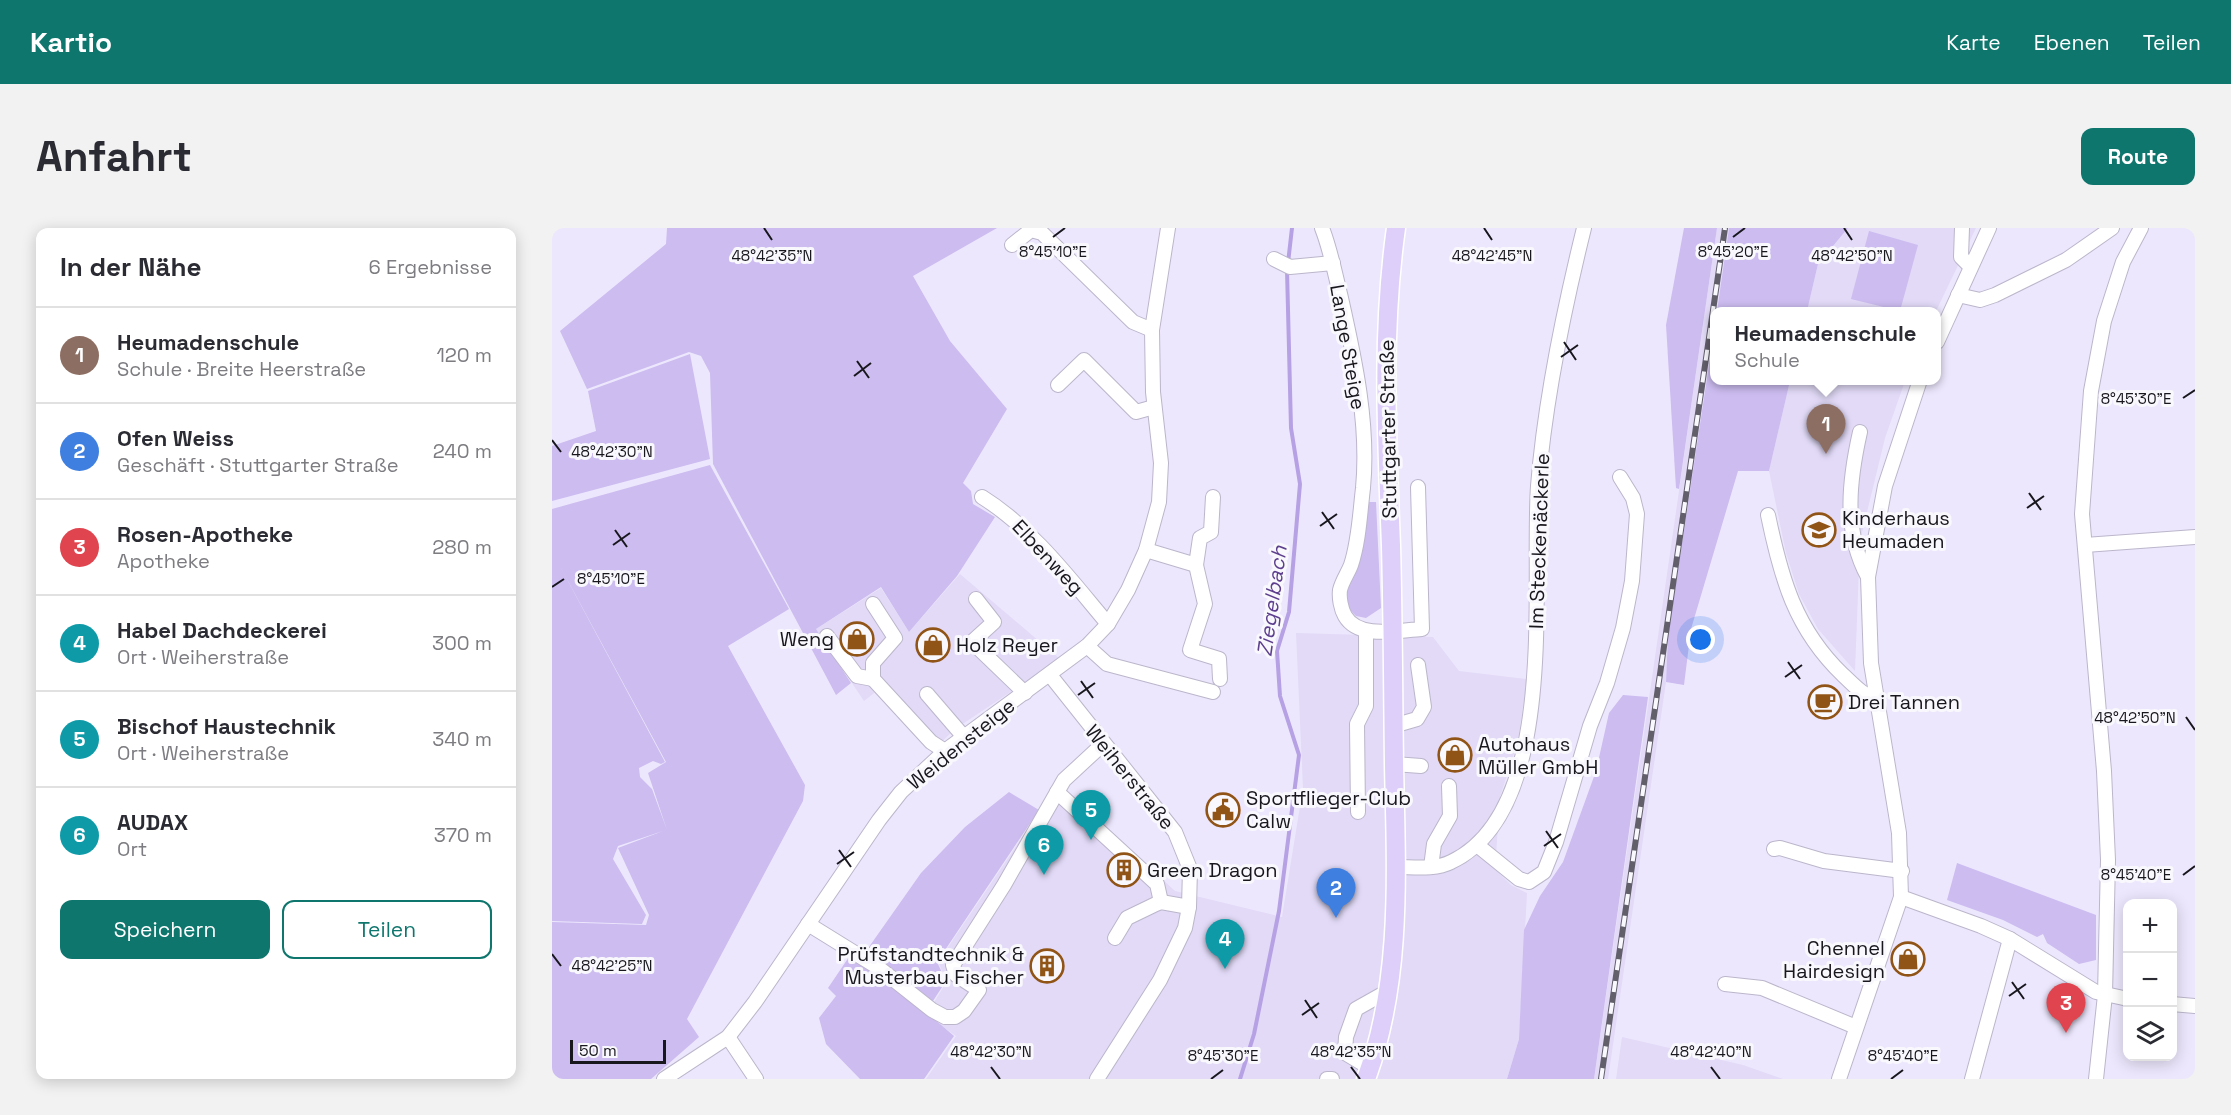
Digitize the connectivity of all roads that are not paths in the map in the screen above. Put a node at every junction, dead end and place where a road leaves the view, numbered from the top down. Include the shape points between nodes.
1 (1168, 228) edge
2 (1322, 228) edge
3 (1396, 228) edge
4 (1584, 228) edge
5 (1962, 228) edge
6 (1989, 228) edge
7 (2112, 228) edge
8 (2141, 228) edge
9 (1012, 245) dead end
10 (1333, 263) junction
11 (1283, 264) dead end
12 (1970, 266) junction
13 (1958, 296) junction
14 (1152, 330) junction
15 (1941, 333) edge
16 (1058, 385) dead end
17 (1919, 385) edge
18 (1154, 407) junction
19 (1860, 432) dead end
20 (1620, 477) dead end
21 (1418, 487) dead end
22 (982, 497) dead end
23 (1213, 497) dead end
24 (1768, 515) dead end
25 (2195, 537) edge
26 (2085, 545) junction
27 (1146, 550) junction
28 (1196, 565) junction
29 (1868, 577) junction
30 (975, 599) dead end
31 (873, 604) dead end
32 (1108, 624) junction
33 (1394, 630) junction
34 (1366, 631) junction
35 (827, 636) dead end
36 (1087, 646) junction
37 (1418, 665) dead end
38 (1050, 675) junction
39 (873, 679) junction
40 (1220, 679) dead end
41 (1213, 692) dead end
42 (1025, 693) junction
43 (927, 694) dead end
44 (1876, 699) junction
45 (1393, 726) junction
46 (964, 737) junction
47 (1103, 744) junction
48 (945, 751) junction
49 (1394, 764) junction
50 (1421, 766) dead end
51 (1449, 786) dead end
52 (1057, 792) junction
53 (1358, 812) dead end
54 (1477, 845) junction
55 (1774, 849) dead end
56 (1397, 867) junction
57 (1431, 867) junction
58 (1902, 871) junction
59 (1901, 897) junction
60 (1161, 902) junction
61 (1189, 907) junction
62 (808, 924) junction
63 (1115, 938) dead end
64 (2010, 939) junction
65 (1725, 984) dead end
66 (1388, 991) junction
67 (2105, 995) junction
68 (2123, 998) edge
69 (2177, 1004) edge
70 (2195, 1006) edge
71 (1856, 1027) junction
72 (728, 1037) junction
73 (1368, 1073) edge
74 (664, 1079) edge
75 (756, 1079) edge
76 (1097, 1079) edge
77 (1327, 1079) edge
78 (1332, 1079) edge
79 (1839, 1079) edge
80 (1972, 1079) edge
81 (2096, 1079) edge

1 - 14 street, Weidensteige
2 - 10 street, Lange Steige
3 - 33 main road, Stuttgarter Straße via 1385,377
4 - 54 street, Im Steckenäckerle via 1563,314 1545,423 1538,488 1535,689 1528,734 1511,792
5 - 12 street via 1961,257
6 - 12 street
7 - 13 street via 2066,260 1995,295 1980,300
8 - 26 street via 2123,262 2104,321 2091,391 2082,514
9 - 14 street via 1032,230 1042,232 1133,322
10 - 11 street
10 - 34 street, Lange Steige via 1358,381 1363,485 1352,563 1340,590 1340,603 1345,617
12 - 13 street
13 - 15 street
14 - 18 street, Weidensteige
16 - 18 street via 1084,360 1136,412
17 - 29 street via 1885,486
18 - 27 street, Weidensteige via 1161,471 1159,502
19 - 29 street via 1854,457 1851,534 1856,555
20 - 54 street via 1633,498 1636,514 1632,581 1607,683 1590,726 1556,842 1544,872 1529,882 1519,879
21 - 33 street via 1423,624 1422,629
22 - 32 street, Elbenweg via 1032,536
23 - 28 street via 1211,532 1200,538
24 - 44 street via 1790,601 1809,636 1865,696
25 - 26 street
26 - 67 street via 2104,771
27 - 28 street
27 - 32 street, Weidensteige
28 - 40 street via 1205,604 1190,650 1219,659
29 - 44 street via 1869,645
30 - 42 street via 994,622 972,642
31 - 39 street via 895,638 873,663
32 - 36 street, Weidensteige
33 - 34 street
33 - 45 main road, Stuttgarter Straße
34 - 53 street via 1366,706 1357,724
35 - 39 street via 857,676
36 - 38 street, Weidensteige
36 - 41 street via 1107,664
37 - 45 street via 1424,707 1417,719
38 - 42 street, Weidensteige
38 - 47 street, Weiherstraße
39 - 48 street via 931,742
42 - 46 street, Weidensteige
43 - 46 street
44 - 58 street
45 - 49 main road, Stuttgarter Straße
46 - 48 street, Weidensteige
47 - 52 street via 1064,780
47 - 61 street, Weiherstraße via 1176,832 1190,869
48 - 62 street, Weidensteige via 901,792
49 - 50 street
49 - 56 main road, Stuttgarter Straße
51 - 57 street via 1450,816 1434,844
52 - 60 street via 1157,884
52 - 62 street via 953,965 956,975 979,990 955,1017 932,1010 879,968
54 - 57 street, Im Steckenäckerle via 1450,863
55 - 58 street via 1824,861
56 - 57 street, Im Steckenäckerle
56 - 66 main road, Stuttgarter Straße
58 - 59 street
59 - 64 street
59 - 71 street
60 - 61 street
60 - 63 street via 1127,918
61 - 76 street, Weiherstraße via 1185,928 1160,980
62 - 72 street, Weidensteige
64 - 67 street
64 - 80 street
65 - 71 street via 1762,987
66 - 73 main road, Stuttgarter Straße
66 - 73 street via 1356,1009 1346,1036 1346,1053
67 - 68 street
67 - 81 street
69 - 70 street
71 - 79 street
72 - 74 street, Weidensteige
72 - 75 street
77 - 78 street

